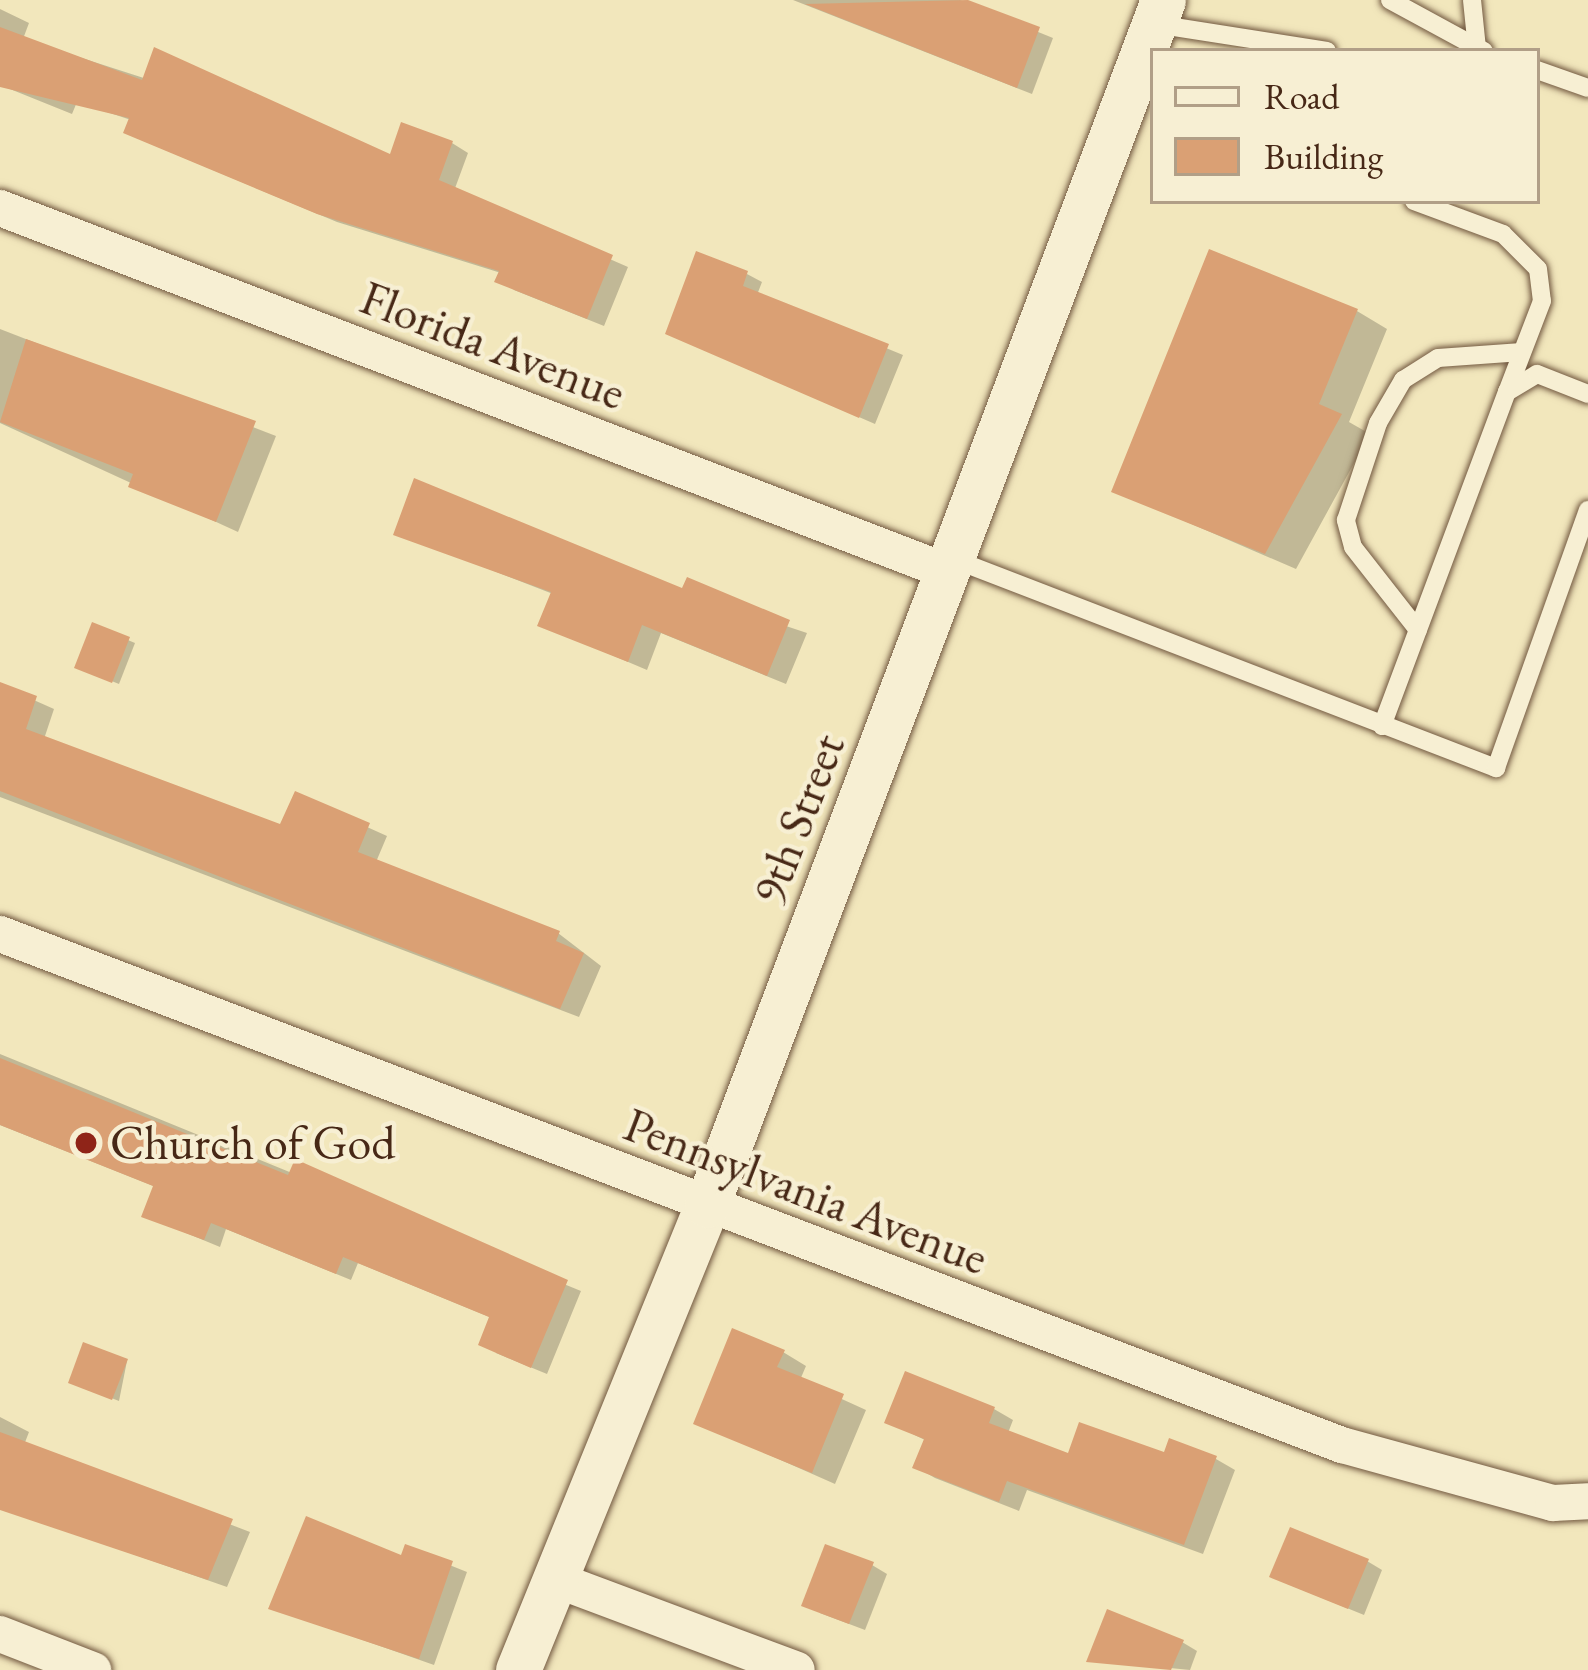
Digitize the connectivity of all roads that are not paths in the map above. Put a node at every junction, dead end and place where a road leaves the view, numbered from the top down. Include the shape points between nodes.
1 (1390, 0) edge
2 (1472, 0) edge
3 (1159, 12) edge
4 (1314, 48) edge
5 (1473, 48) edge
6 (1476, 48) edge
7 (1540, 71) edge
8 (1588, 88) edge
9 (1421, 204) edge
10 (0, 208) edge
11 (1522, 352) junction
12 (1507, 392) junction
13 (1588, 394) edge
14 (1588, 510) edge
15 (953, 566) junction
16 (1418, 630) junction
17 (1382, 726) junction
18 (0, 934) edge
19 (707, 1205) junction
20 (1588, 1501) edge
21 (554, 1579) junction
22 (0, 1634) edge
23 (93, 1670) edge
24 (518, 1670) edge
25 (797, 1670) edge

1 - 5 lane
2 - 6 lane
3 - 4 lane
3 - 15 street, 9th Street
7 - 8 lane
9 - 11 lane via 1526,247 1542,301
10 - 15 street, Florida Avenue
11 - 12 lane
11 - 16 lane via 1438,358 1403,380 1378,423 1346,520 1353,547
12 - 13 lane via 1537,374
12 - 16 lane
14 - 17 lane via 1496,768
15 - 17 lane
15 - 19 street, 9th Street
16 - 17 lane
18 - 19 street, Pennsylvania Avenue
19 - 20 street, Pennsylvania Avenue via 1342,1444 1553,1503
19 - 21 street, 9th Street
21 - 24 street, 9th Street
21 - 25 street
22 - 23 street

